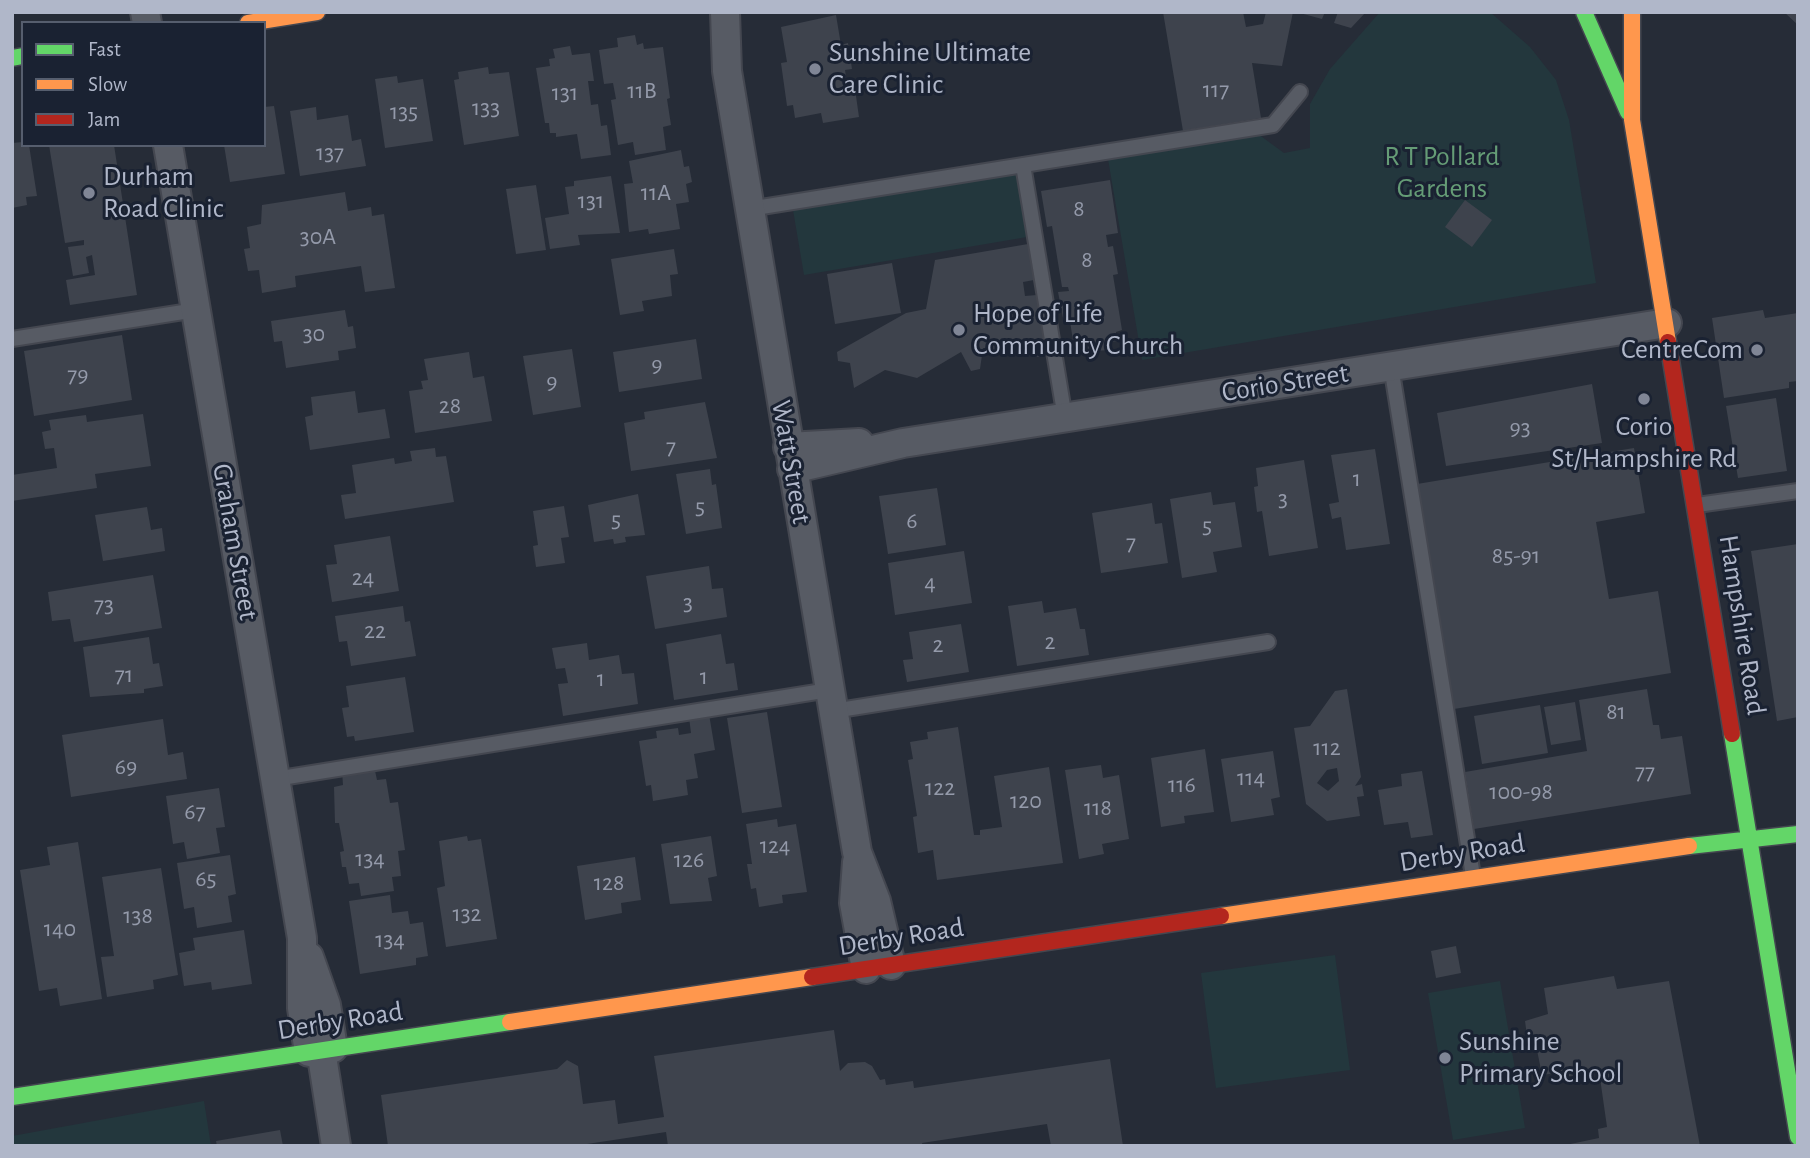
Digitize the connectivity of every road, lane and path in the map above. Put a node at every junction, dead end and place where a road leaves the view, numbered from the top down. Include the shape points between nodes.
1 (317, 12) edge
2 (708, 12) edge
3 (725, 12) edge
4 (1584, 12) edge
5 (1632, 12) edge
6 (261, 21) edge
7 (727, 71) junction
8 (1300, 92) dead end
9 (1632, 120) junction
10 (168, 147) edge
11 (1023, 165) junction
12 (749, 209) junction
13 (196, 310) junction
14 (1667, 323) junction
15 (12, 339) edge
16 (1391, 366) junction
17 (1065, 418) junction
18 (790, 458) junction
19 (1798, 491) edge
20 (1697, 505) junction
21 (1268, 642) dead end
22 (831, 700) junction
23 (275, 779) junction
24 (1798, 834) edge
25 (1748, 838) junction
26 (1474, 877) junction
27 (878, 967) junction
28 (321, 1050) junction
29 (12, 1097) edge
30 (1798, 1137) edge
31 (336, 1146) edge

1 - 6 street
2 - 7 street, Watt Street
3 - 7 street, Watt Street
4 - 9 street, Hampshire Road
5 - 9 street, Hampshire Road
7 - 12 street, Watt Street
8 - 11 lane via 1273,125
9 - 14 street, Hampshire Road
10 - 13 street, Graham Street
11 - 12 lane
11 - 17 lane
12 - 18 street, Watt Street
13 - 15 lane
13 - 23 street, Graham Street
14 - 16 street, Corio Street
14 - 20 street, Hampshire Road
16 - 17 street, Corio Street
16 - 26 lane
17 - 18 street, Corio Street
18 - 22 street, Watt Street
19 - 20 lane
20 - 25 street, Hampshire Road
21 - 22 lane
22 - 23 lane
22 - 27 street, Watt Street via 857,852 854,903
23 - 28 street, Graham Street via 302,938 326,1005
24 - 25 street, Derby Road
25 - 26 street, Derby Road
25 - 30 street, Hampshire Road
26 - 27 street, Derby Road
27 - 28 street, Derby Road
28 - 29 street, Derby Road
28 - 31 street, Graham Street

